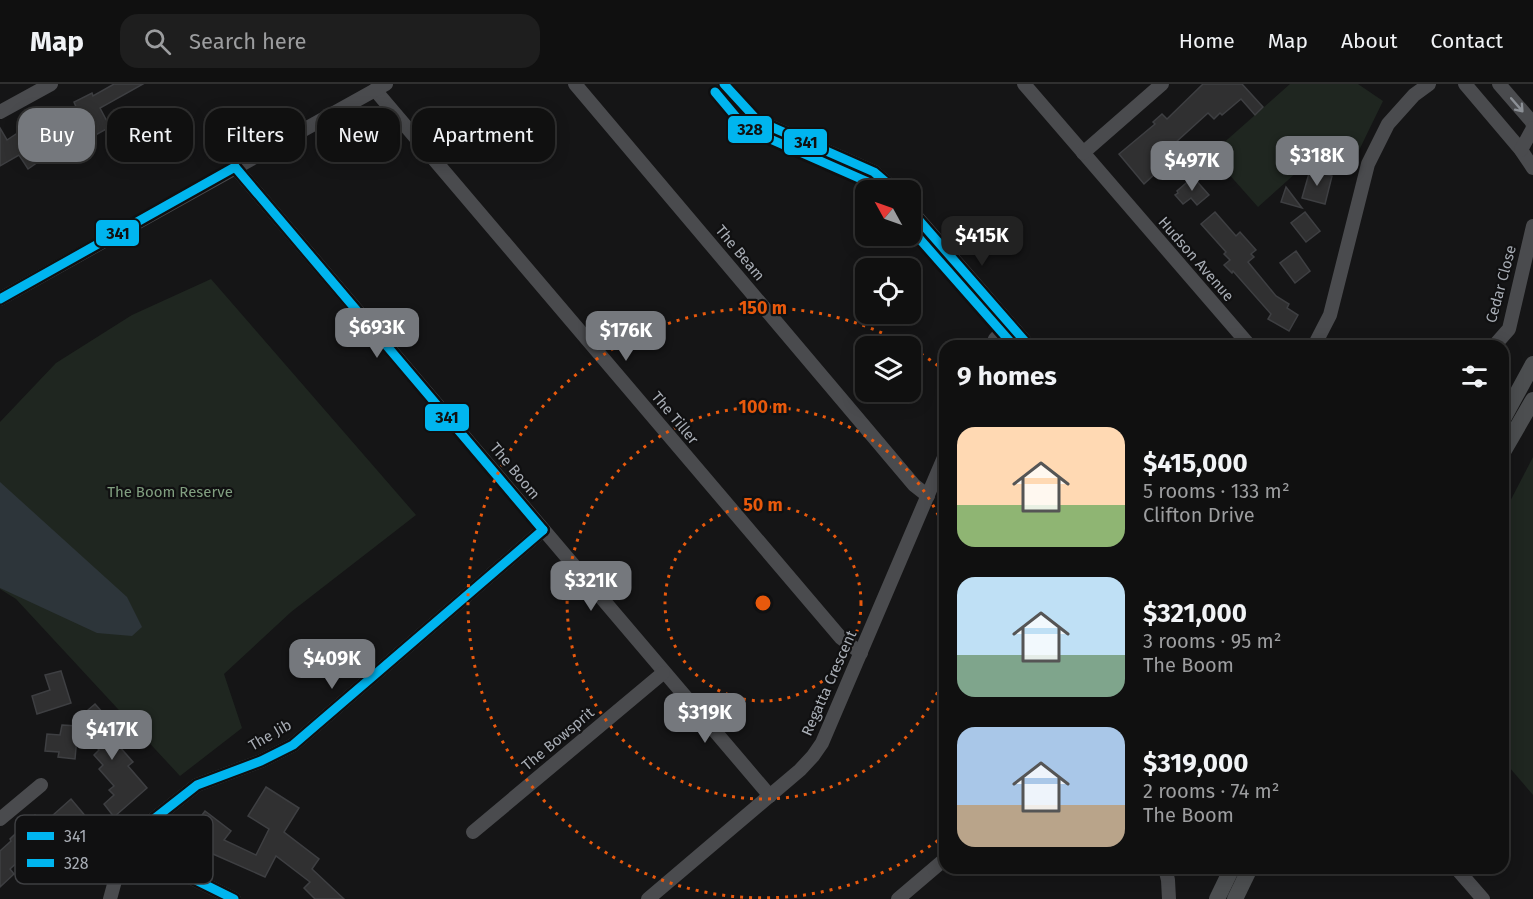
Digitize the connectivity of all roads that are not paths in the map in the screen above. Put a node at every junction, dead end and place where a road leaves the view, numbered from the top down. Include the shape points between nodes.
1 (51, 84) edge
2 (575, 84) edge
3 (724, 84) edge
4 (1024, 84) edge
5 (1162, 84) edge
6 (1429, 84) edge
7 (1465, 84) edge
8 (1499, 84) edge
9 (381, 87) edge
10 (0, 112) edge
11 (1533, 128) edge
12 (1521, 150) junction
13 (1083, 153) junction
14 (235, 167) junction
15 (1533, 168) edge
16 (883, 180) edge
17 (921, 222) edge
18 (1533, 226) edge
19 (0, 299) edge
20 (1010, 324) junction
21 (995, 340) edge
22 (1024, 340) edge
23 (1245, 340) edge
24 (1317, 340) edge
25 (1499, 340) edge
26 (1533, 364) edge
27 (1533, 400) edge
28 (1509, 408) edge
29 (1509, 442) edge
30 (939, 469) edge
31 (928, 496) junction
32 (543, 530) junction
33 (861, 653) junction
34 (663, 673) junction
35 (41, 785) dead end
36 (770, 796) junction
37 (159, 815) edge
38 (0, 819) edge
39 (473, 832) dead end
40 (939, 864) edge
41 (1166, 874) edge
42 (1229, 874) edge
43 (1247, 874) edge
44 (1461, 874) edge
45 (114, 884) edge
46 (204, 884) edge
47 (110, 899) edge
48 (234, 899) edge
49 (648, 899) edge
50 (898, 899) edge
51 (1169, 899) edge
52 (1217, 899) edge
53 (1235, 899) edge
54 (1483, 899) edge

1 - 10 street
2 - 31 street, The Beam
3 - 16 street via 758,121 874,172
4 - 13 street, Hudson Avenue
5 - 13 street
6 - 24 street via 1388,124 1368,164 1330,315
7 - 12 street
8 -> 11 street
9 - 14 street
9 - 33 street, The Tiller via 833,629
11 - 12 street
12 - 15 street
13 - 23 street, Hudson Avenue
14 - 19 street
14 - 32 street, The Boom
17 - 20 street
18 - 25 street, Cedar Close via 1509,329
20 - 21 street
20 - 22 street
26 - 28 main road
27 - 29 main road
30 - 31 street, Regatta Crescent
31 - 33 street, Regatta Crescent
32 - 34 street, The Boom
32 - 37 street, The Jib via 292,745 197,785
33 - 36 street, Regatta Crescent via 822,743
34 - 36 street, The Boom
34 - 39 street, The Bowsprit
35 - 38 street
36 - 49 street, Regatta Crescent
40 - 50 street
41 - 51 street
42 - 52 main road
43 - 53 main road
44 - 54 street
45 - 47 street, The Jib
46 - 48 street

